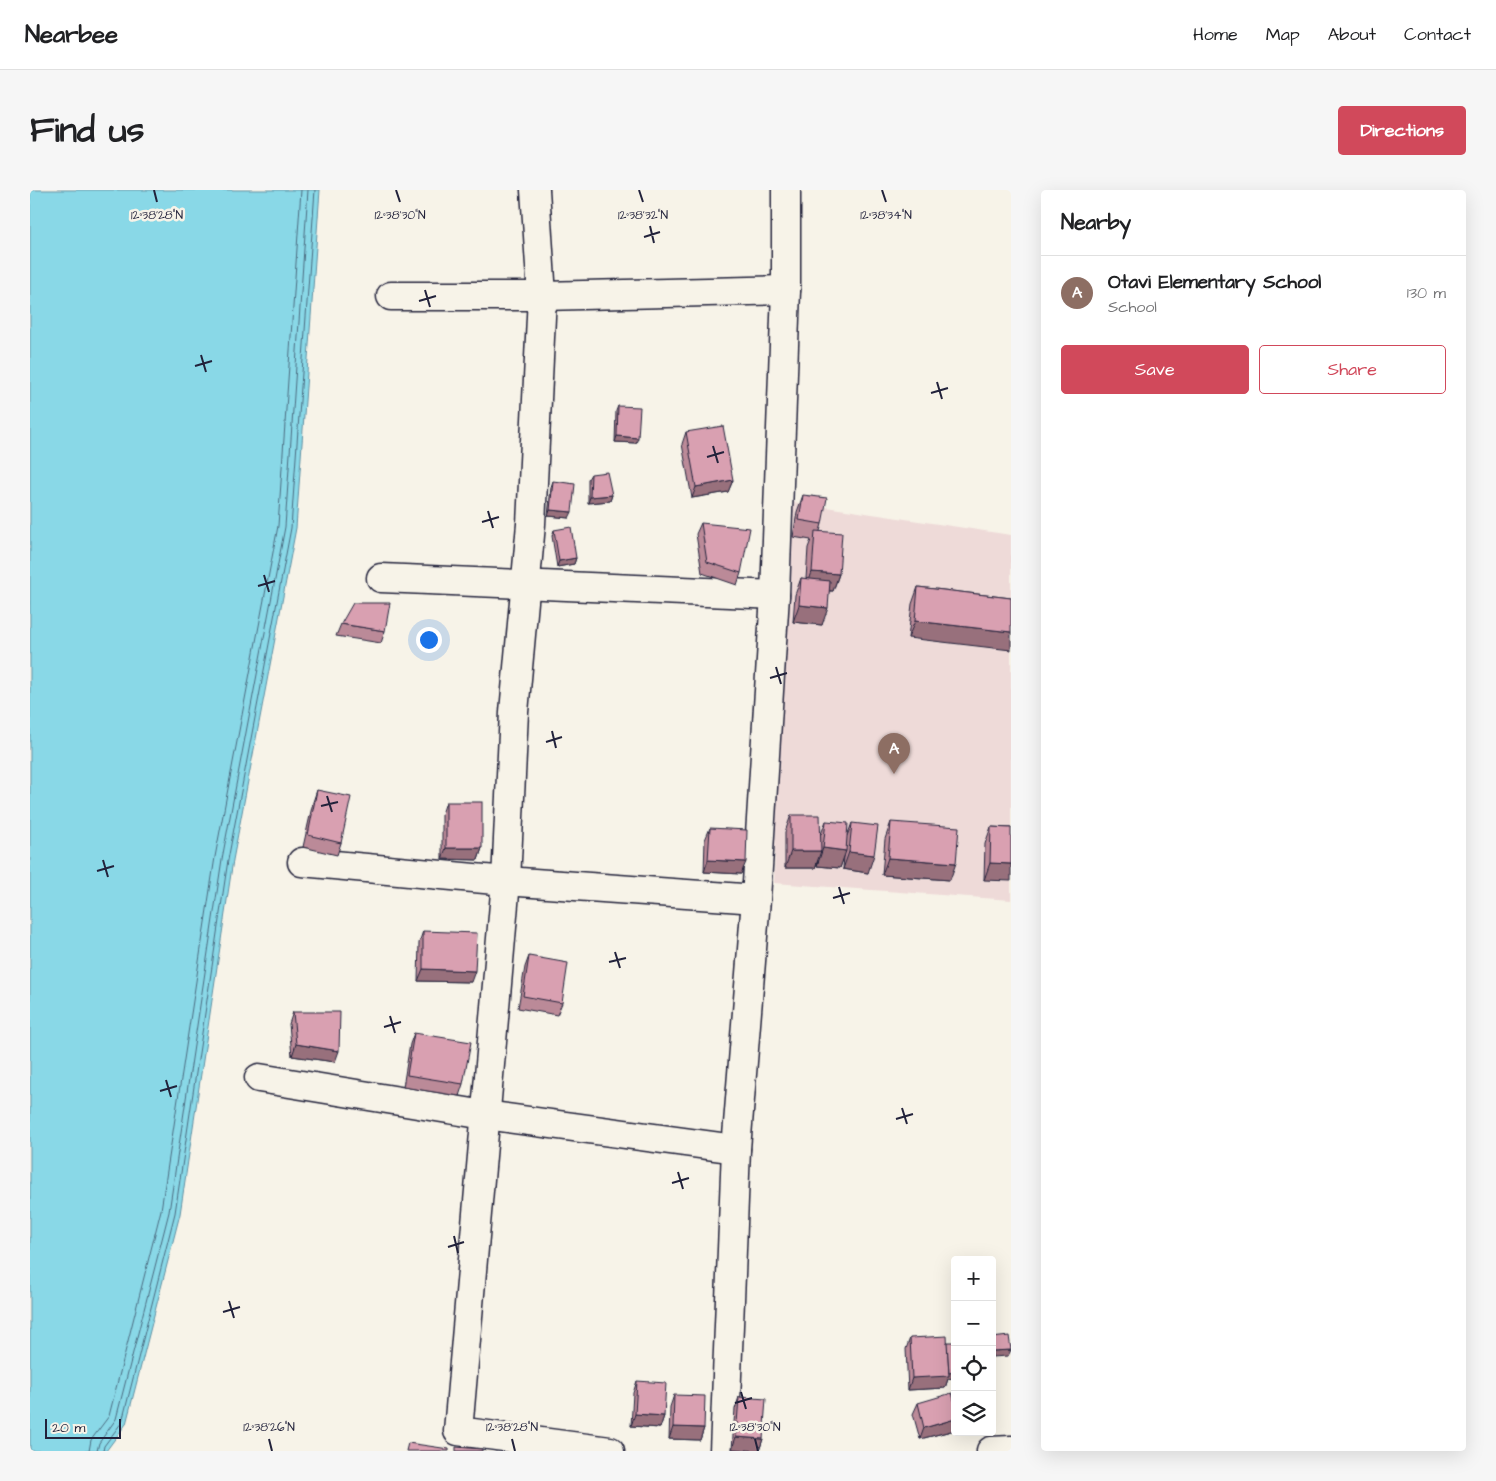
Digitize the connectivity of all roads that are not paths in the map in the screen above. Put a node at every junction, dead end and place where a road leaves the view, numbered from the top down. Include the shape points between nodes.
1 (535, 190) edge
2 (786, 190) edge
3 (786, 290) junction
4 (391, 296) dead end
5 (542, 296) junction
6 (381, 578) dead end
7 (526, 586) junction
8 (775, 595) junction
9 (302, 862) dead end
10 (506, 881) junction
11 (756, 899) junction
12 (259, 1078) dead end
13 (485, 1116) junction
14 (736, 1150) junction
15 (1011, 1450) edge
16 (610, 1451) edge
17 (724, 1451) edge
18 (990, 1451) edge

1 - 5 street
2 - 3 street
3 - 5 street
3 - 8 street
4 - 5 street
5 - 7 street
6 - 7 street
7 - 8 street
7 - 10 street via 514,712
8 - 11 street
9 - 10 street
10 - 11 street
10 - 13 street
11 - 14 street
12 - 13 street
13 - 14 street
13 - 16 street via 458,1432
14 - 17 street
15 - 18 street

